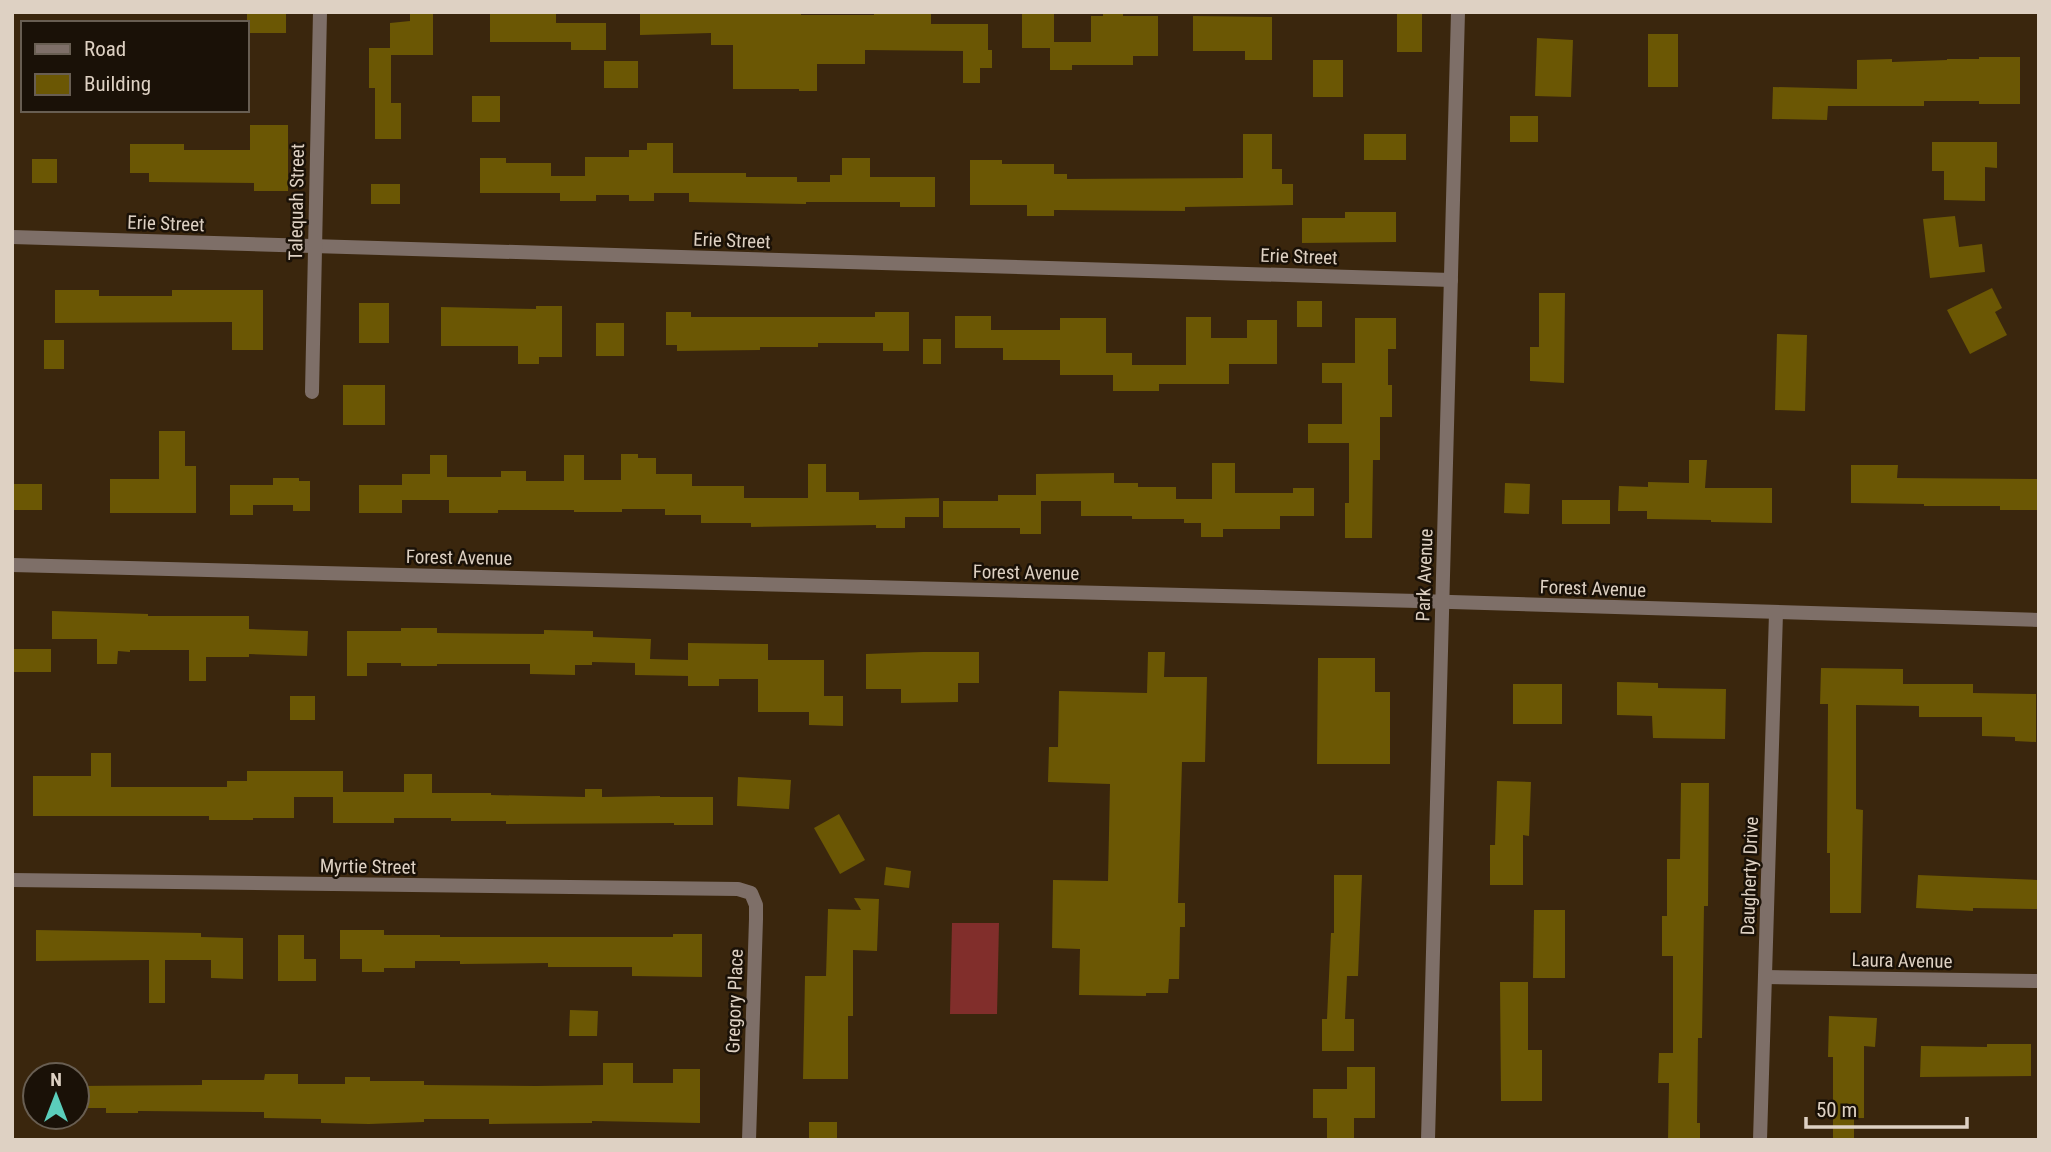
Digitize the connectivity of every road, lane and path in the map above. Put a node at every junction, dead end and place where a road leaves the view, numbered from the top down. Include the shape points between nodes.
1 (320, 12) edge
2 (1458, 12) edge
3 (12, 237) edge
4 (314, 247) junction
5 (1451, 280) junction
6 (312, 392) dead end
7 (12, 565) edge
8 (1443, 602) junction
9 (1776, 613) junction
10 (2039, 620) edge
11 (12, 880) edge
12 (723, 890) joint
13 (1765, 977) junction
14 (2039, 981) edge
15 (749, 1140) edge
16 (1429, 1140) edge
17 (1760, 1140) edge

1 - 4 street, Talequah Street
2 - 5 street, Park Avenue
3 - 4 street, Erie Street
4 - 5 street, Erie Street
4 - 6 street, Talequah Street
5 - 8 street, Park Avenue
7 - 8 street, Forest Avenue
8 - 9 street, Forest Avenue
8 - 16 street, Park Avenue
9 - 10 street, Forest Avenue
9 - 13 street, Daugherty Drive
11 - 12 street, Myrtie Street
12 - 15 street, Gregory Place via 751,893 755,905
13 - 14 street, Laura Avenue
13 - 17 street, Daugherty Drive

